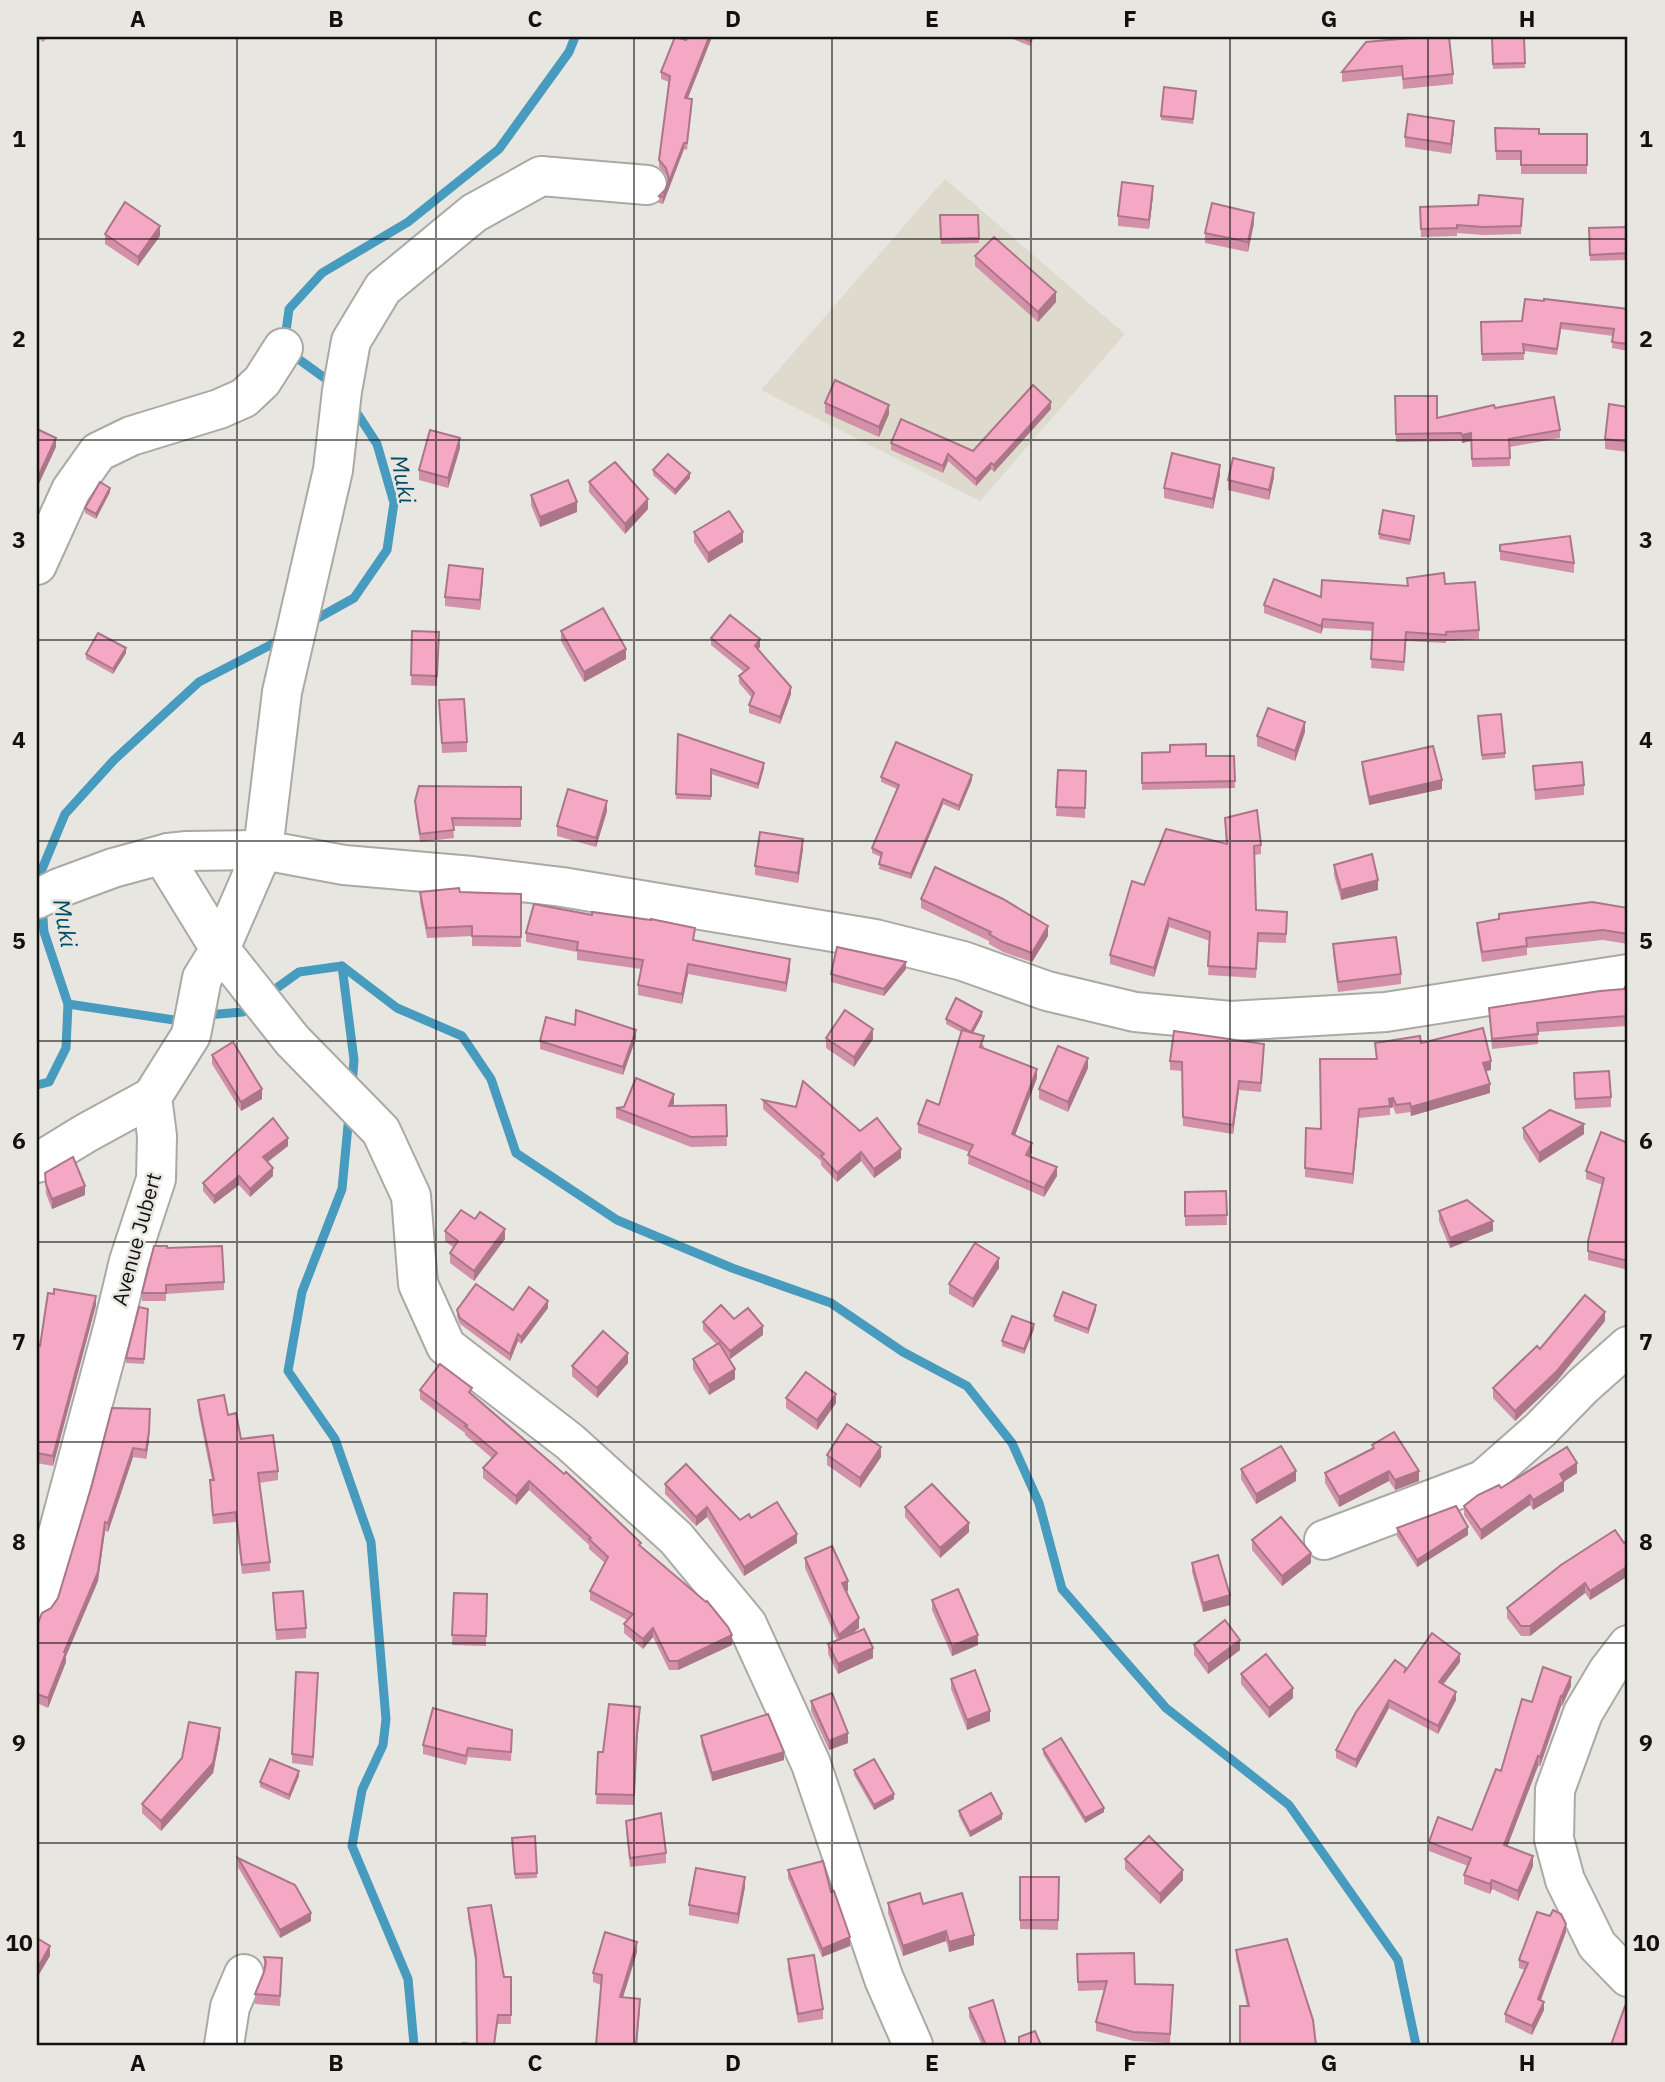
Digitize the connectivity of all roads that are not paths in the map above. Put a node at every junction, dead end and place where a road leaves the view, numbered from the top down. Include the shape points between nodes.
1 (647, 184) dead end
2 (283, 348) dead end
3 (37, 565) edge
4 (263, 850) junction
5 (168, 853) junction
6 (37, 899) edge
7 (211, 963) junction
8 (1628, 974) edge
9 (152, 1097) junction
10 (37, 1163) edge
11 (1628, 1346) edge
12 (1324, 1540) dead end
13 (37, 1601) edge
14 (1628, 1645) edge
15 (244, 1974) dead end
16 (1628, 1977) edge
17 (225, 2045) edge
18 (913, 2045) edge

1 - 4 street via 541,176 474,213 383,288 351,341 333,470 282,692
2 - 3 street via 262,381 244,398 131,436 99,452 71,490
4 - 5 street
4 - 7 street
4 - 8 street via 344,865 562,887 875,939 963,961 1046,991 1135,1012 1231,1021 1386,1012
5 - 6 street via 113,868
5 - 7 street via 169,866
7 - 9 street via 191,1035
7 - 18 street via 381,1131 411,1195 418,1284 446,1346 570,1442 676,1538 747,1624 811,1764 884,1979
9 - 10 street
9 - 13 street, Avenue Jubert via 156,1179 129,1261
11 - 12 street via 1483,1480
14 - 16 street via 1583,1713 1555,1790 1554,1839 1565,1880 1597,1945
15 - 17 street via 230,2007

